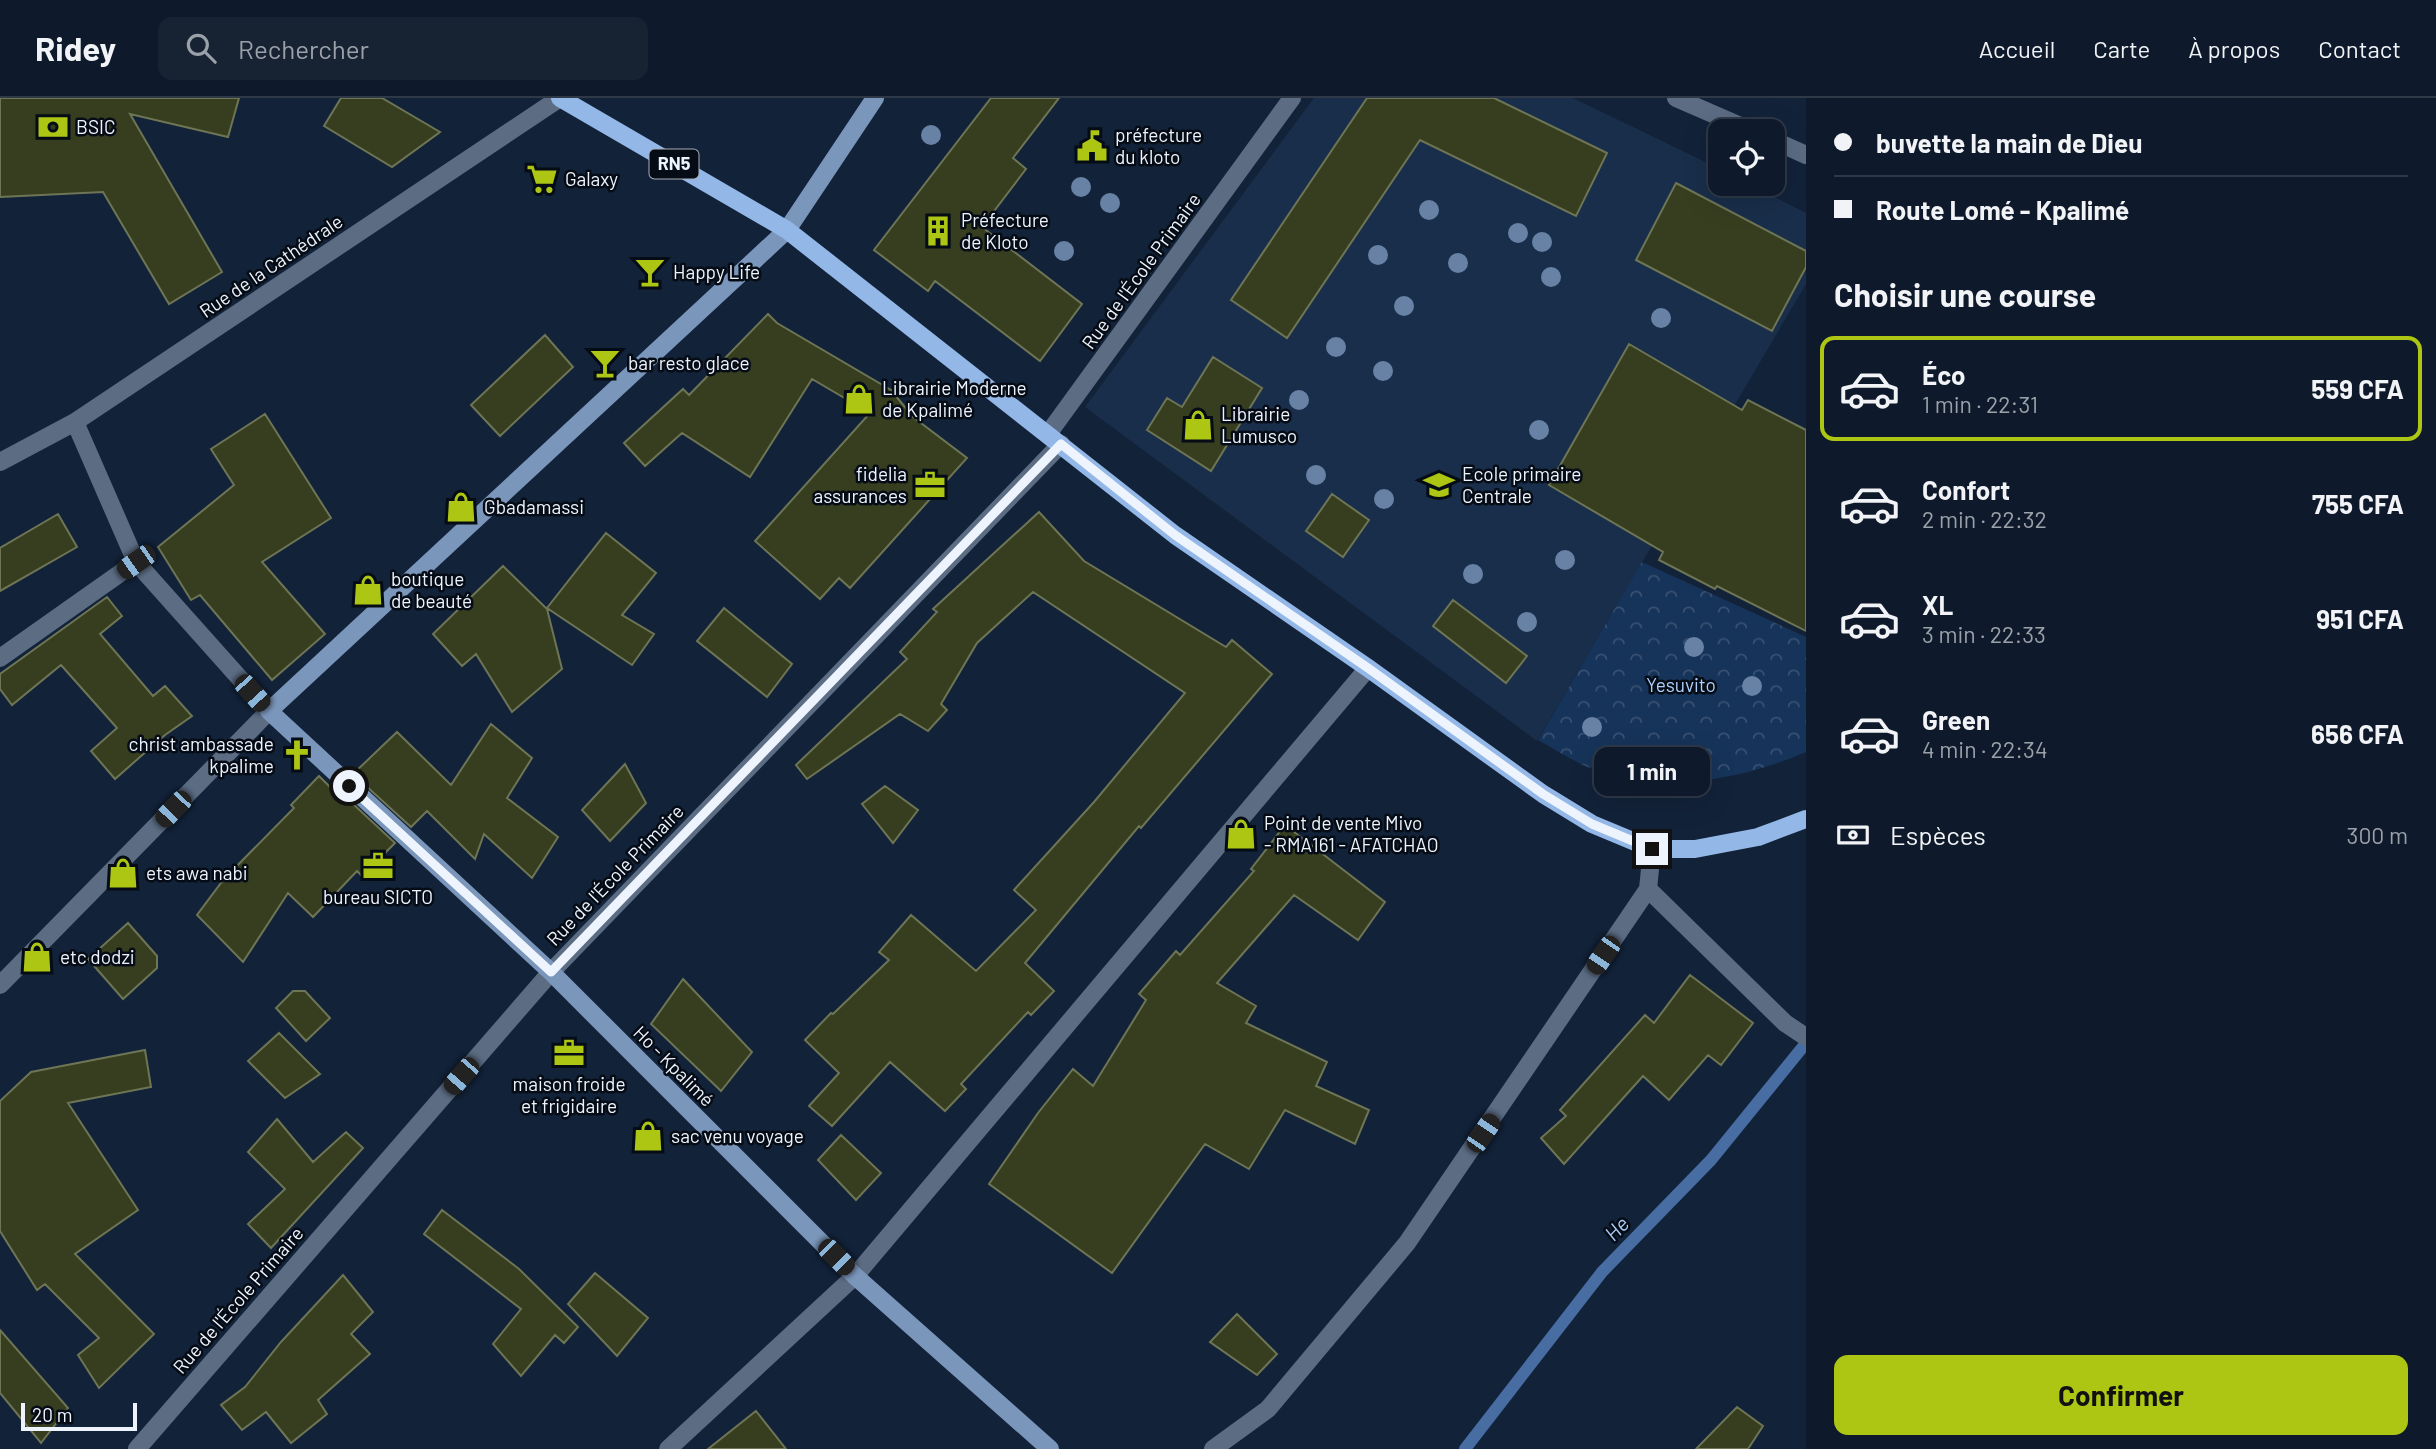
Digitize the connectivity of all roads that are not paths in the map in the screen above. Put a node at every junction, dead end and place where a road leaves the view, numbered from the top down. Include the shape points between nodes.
1 (560, 98) edge
2 (875, 98) edge
3 (1292, 98) edge
4 (1676, 98) edge
5 (1724, 119) edge
6 (1785, 145) edge
7 (1806, 155) edge
8 (787, 230) junction
9 (75, 422) junction
10 (1055, 439) junction
11 (0, 462) edge
12 (136, 562) junction
13 (0, 658) edge
14 (1368, 668) junction
15 (269, 711) junction
16 (1806, 820) edge
17 (1652, 849) junction
18 (1648, 889) junction
19 (551, 972) junction
20 (0, 985) edge
21 (1806, 1037) edge
22 (855, 1276) junction
23 (137, 1449) edge
24 (668, 1449) edge
25 (1050, 1449) edge
26 (1213, 1449) edge

1 - 8 main road, RN5 / RN5
1 - 9 street, Rue de la Cathédrale
2 - 8 main road
3 - 10 street, Rue de l'École Primaire
4 - 5 street
6 - 7 street
8 - 10 main road, RN5
8 - 15 main road
9 - 11 street, Rue de la Cathédrale
9 - 12 street
10 - 14 main road, RN5 via 1175,535
10 - 19 street, Rue de l'École Primaire
12 - 13 street
12 - 15 street
14 - 17 main road, RN5 via 1543,794 1592,824
14 - 22 street
15 - 19 main road, Ho - Kpalimé
15 - 20 street
16 - 17 main road via 1726,844
17 - 18 street
18 - 21 street
18 - 26 street via 1407,1243 1268,1409
19 - 22 main road, Ho - Kpalimé
19 - 23 street, Rue de l'École Primaire
22 - 24 street
22 - 25 main road, Ho - Kpalimé

